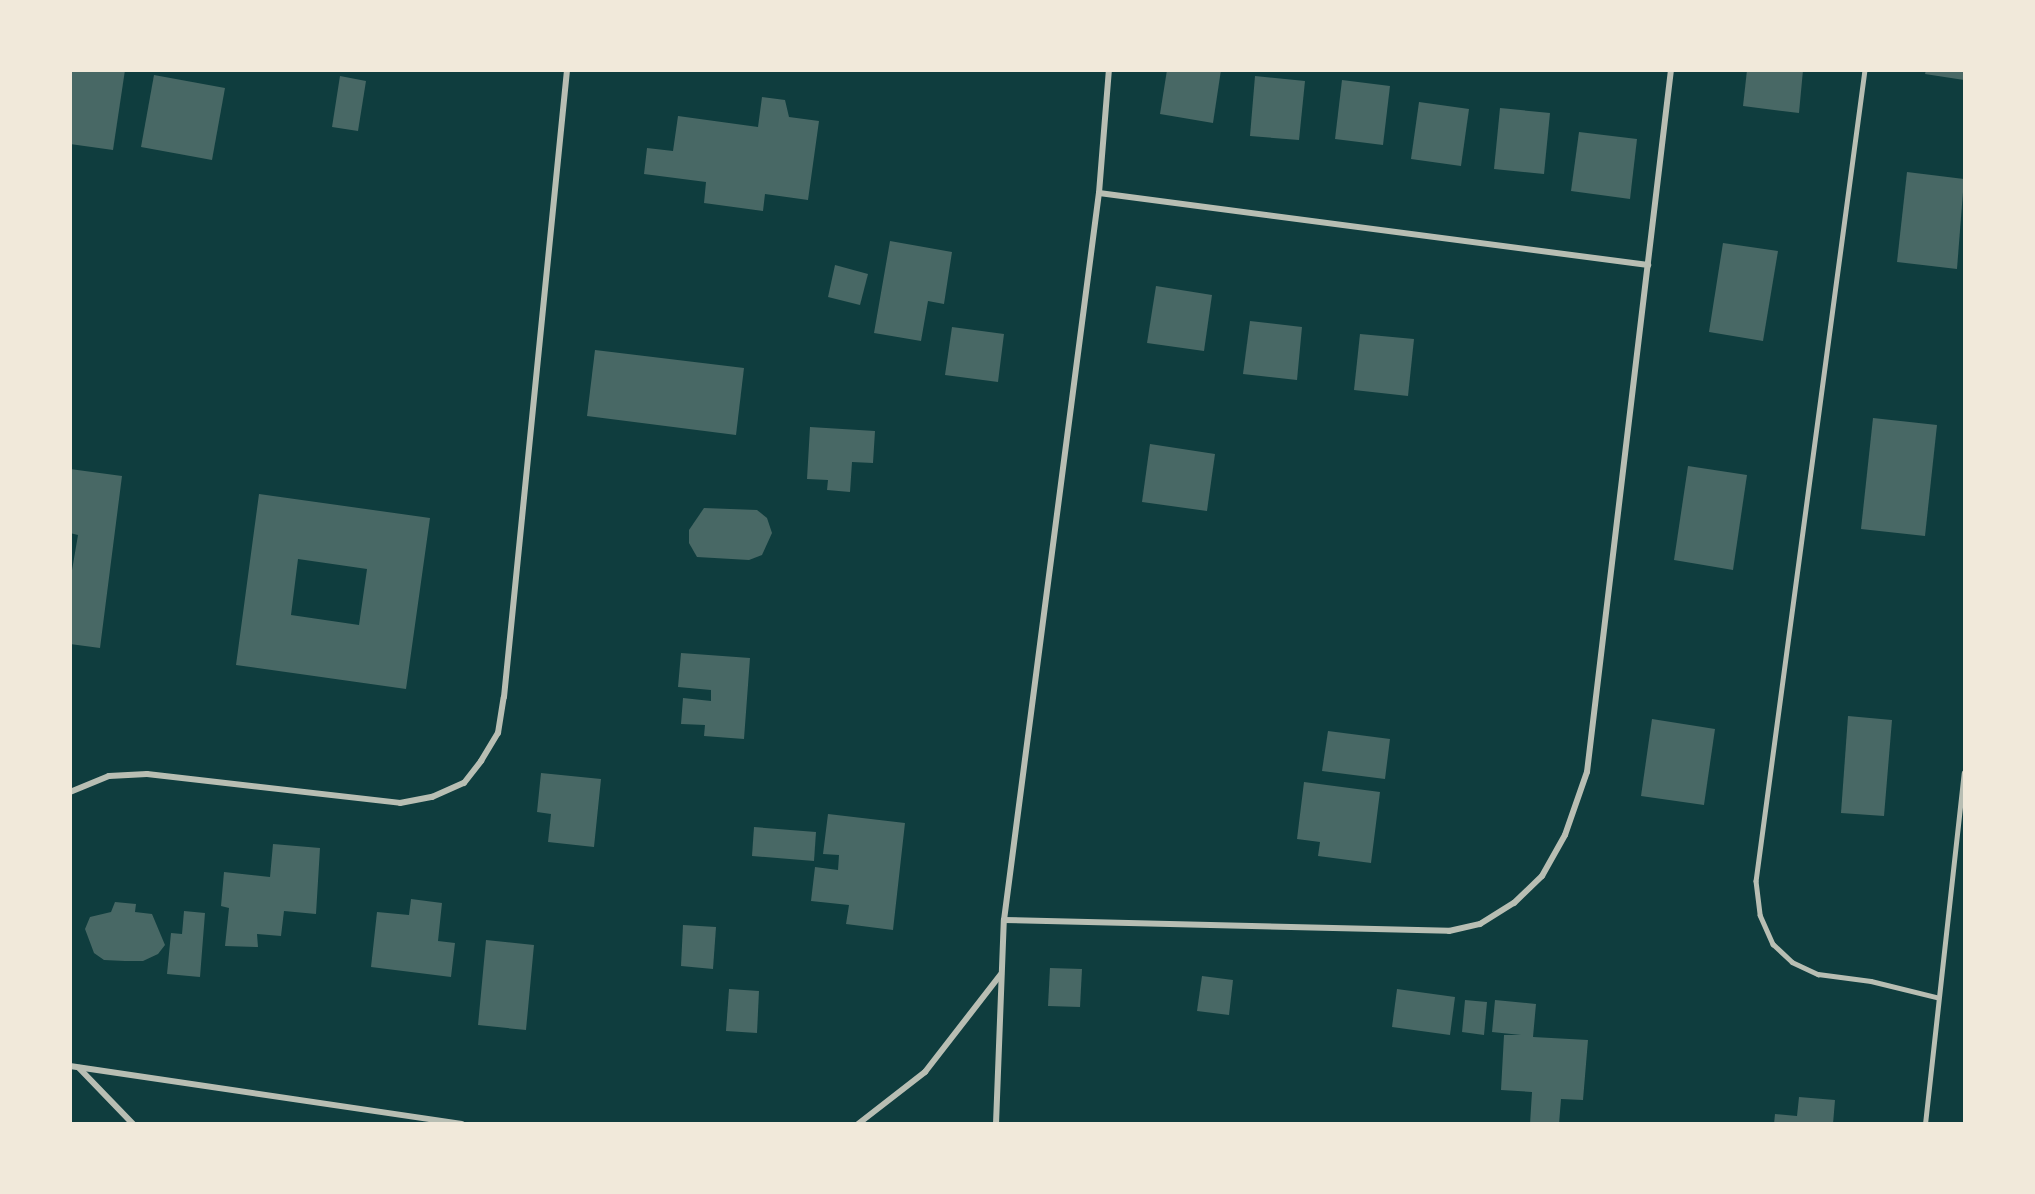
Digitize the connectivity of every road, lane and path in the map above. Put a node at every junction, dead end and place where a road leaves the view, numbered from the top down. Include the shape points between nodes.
1 (567, 70) edge
2 (1109, 70) edge
3 (1671, 70) edge
4 (1865, 70) edge
5 (1099, 193) junction
6 (1648, 265) junction
7 (1965, 773) edge
8 (70, 792) edge
9 (1004, 920) junction
10 (1002, 973) junction
11 (1936, 997) junction
12 (70, 1066) edge
13 (78, 1068) junction
14 (133, 1124) edge
15 (462, 1124) edge
16 (858, 1124) edge
17 (996, 1124) edge
18 (1925, 1124) edge

1 - 8 street via 504,697 498,733 481,761 464,783 432,797 400,803 147,774 109,776
2 - 5 street
3 - 6 street
4 - 11 lane via 1756,881 1760,915 1773,944 1792,962 1818,974 1871,981
5 - 6 street
5 - 9 street
6 - 9 street via 1587,771 1565,835 1542,876 1514,903 1480,924 1449,931
7 - 11 lane
9 - 10 street
10 - 16 street via 925,1072
10 - 17 street
11 - 18 lane
12 - 13 street
13 - 14 street
13 - 15 street

